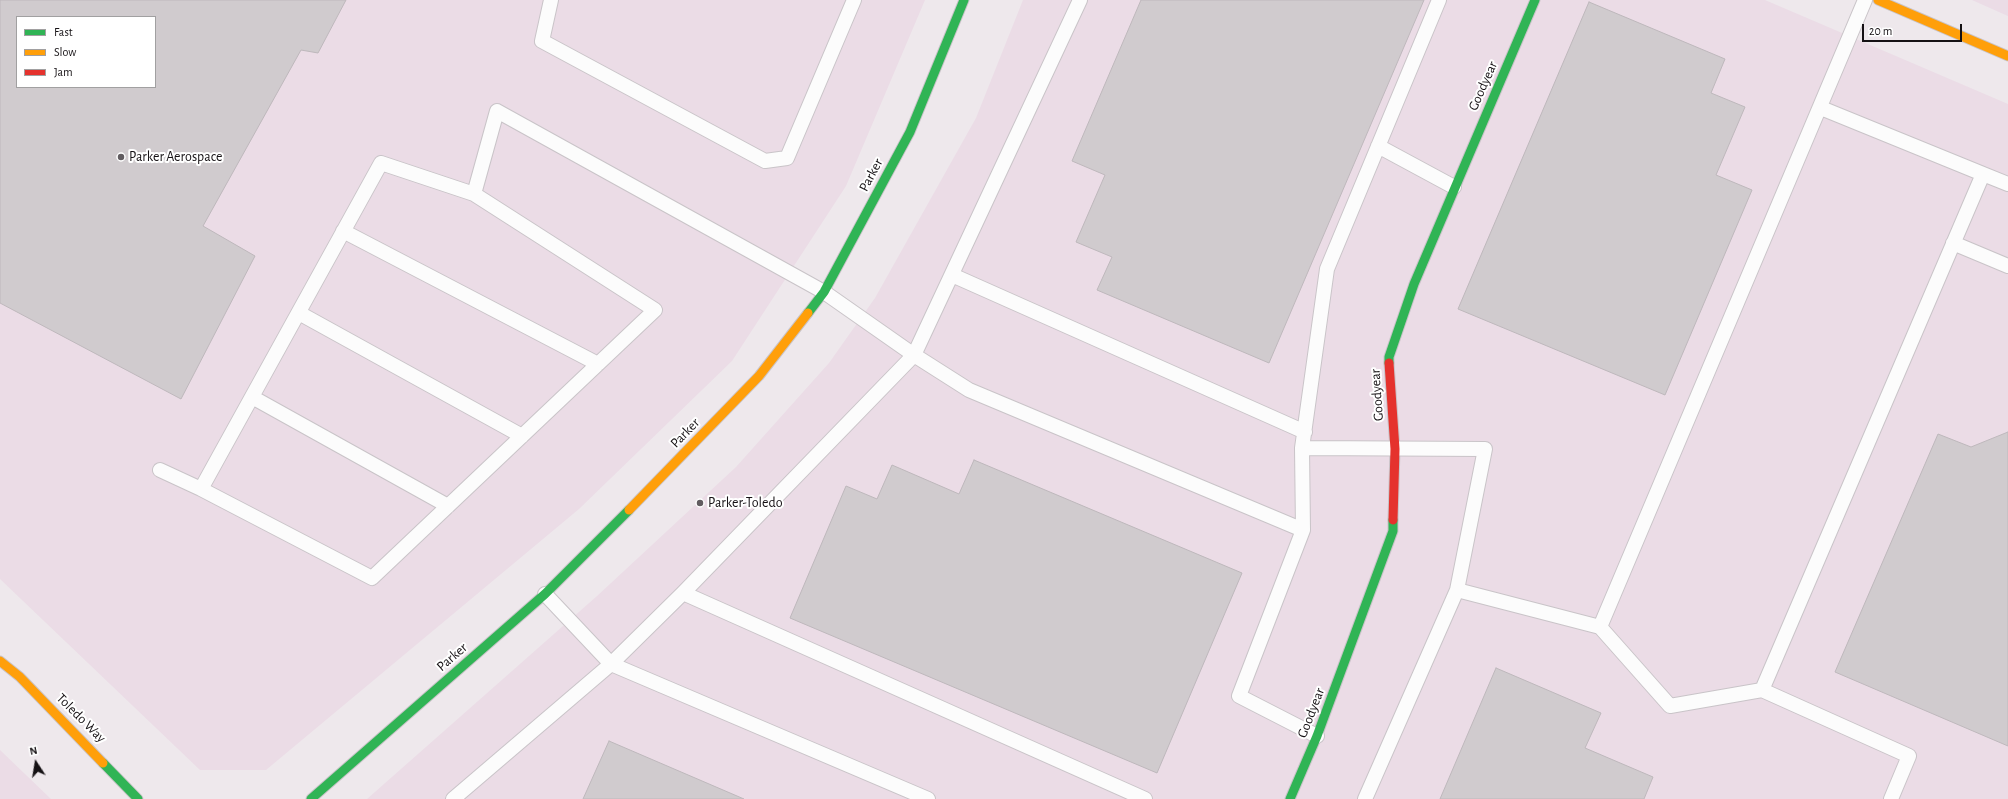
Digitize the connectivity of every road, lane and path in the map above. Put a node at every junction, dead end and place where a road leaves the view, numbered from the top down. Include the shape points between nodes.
1 (552, 0) edge
2 (854, 0) edge
3 (964, 0) edge
4 (1080, 0) edge
5 (1439, 0) edge
6 (1535, 0) edge
7 (1865, 0) edge
8 (1878, 0) edge
9 (2008, 56) edge
10 (1821, 108) junction
11 (1378, 146) junction
12 (1983, 174) junction
13 (2008, 184) edge
14 (1454, 187) junction
15 (474, 194) junction
16 (343, 231) junction
17 (1953, 244) junction
18 (2008, 266) edge
19 (952, 275) junction
20 (824, 292) junction
21 (298, 313) junction
22 (914, 355) junction
23 (598, 364) junction
24 (252, 397) junction
25 (1305, 432) junction
26 (522, 436) junction
27 (1302, 448) junction
28 (1395, 449) junction
29 (160, 470) dead end
30 (201, 489) junction
31 (448, 506) junction
32 (1303, 530) junction
33 (1457, 590) junction
34 (683, 593) junction
35 (545, 594) junction
36 (1600, 628) junction
37 (0, 660) edge
38 (611, 664) junction
39 (1762, 690) junction
40 (1317, 736) junction
41 (138, 799) edge
42 (311, 799) edge
43 (453, 799) edge
44 (928, 799) edge
45 (1145, 799) edge
46 (1290, 799) edge
47 (1365, 799) edge
48 (1891, 799) edge

1 - 2 lane via 542,41 765,161 787,158
3 - 20 street, Parker via 910,132
4 - 19 lane
5 - 11 lane
6 - 14 street, Goodyear
7 - 10 lane
8 - 9 street
10 - 12 lane
10 - 36 lane
11 - 14 lane
11 - 25 lane via 1327,269
12 - 13 lane
12 - 17 lane
14 - 28 street, Goodyear via 1414,284 1389,357
15 - 16 lane via 380,163
15 - 20 lane via 496,111
15 - 23 lane via 655,310
16 - 21 lane
16 - 23 lane
17 - 18 lane
17 - 39 lane
19 - 22 lane
19 - 25 lane
20 - 22 lane
20 - 35 street, Parker via 759,376
21 - 24 lane
21 - 26 lane
22 - 32 lane via 969,390
22 - 34 lane
23 - 26 lane
24 - 30 lane
24 - 31 lane
25 - 27 lane
26 - 31 lane
27 - 28 lane
27 - 32 lane
28 - 33 lane via 1485,449
28 - 40 street, Goodyear via 1393,531
29 - 30 lane
30 - 31 lane via 372,578
32 - 40 lane via 1239,696
33 - 36 lane
33 - 47 lane
34 - 38 lane
34 - 45 lane
35 - 38 lane
35 - 42 street, Parker
36 - 39 lane via 1670,706
37 - 41 street, Toledo Way via 20,677
38 - 43 lane
38 - 44 lane
39 - 48 lane via 1909,756
40 - 46 street, Goodyear

